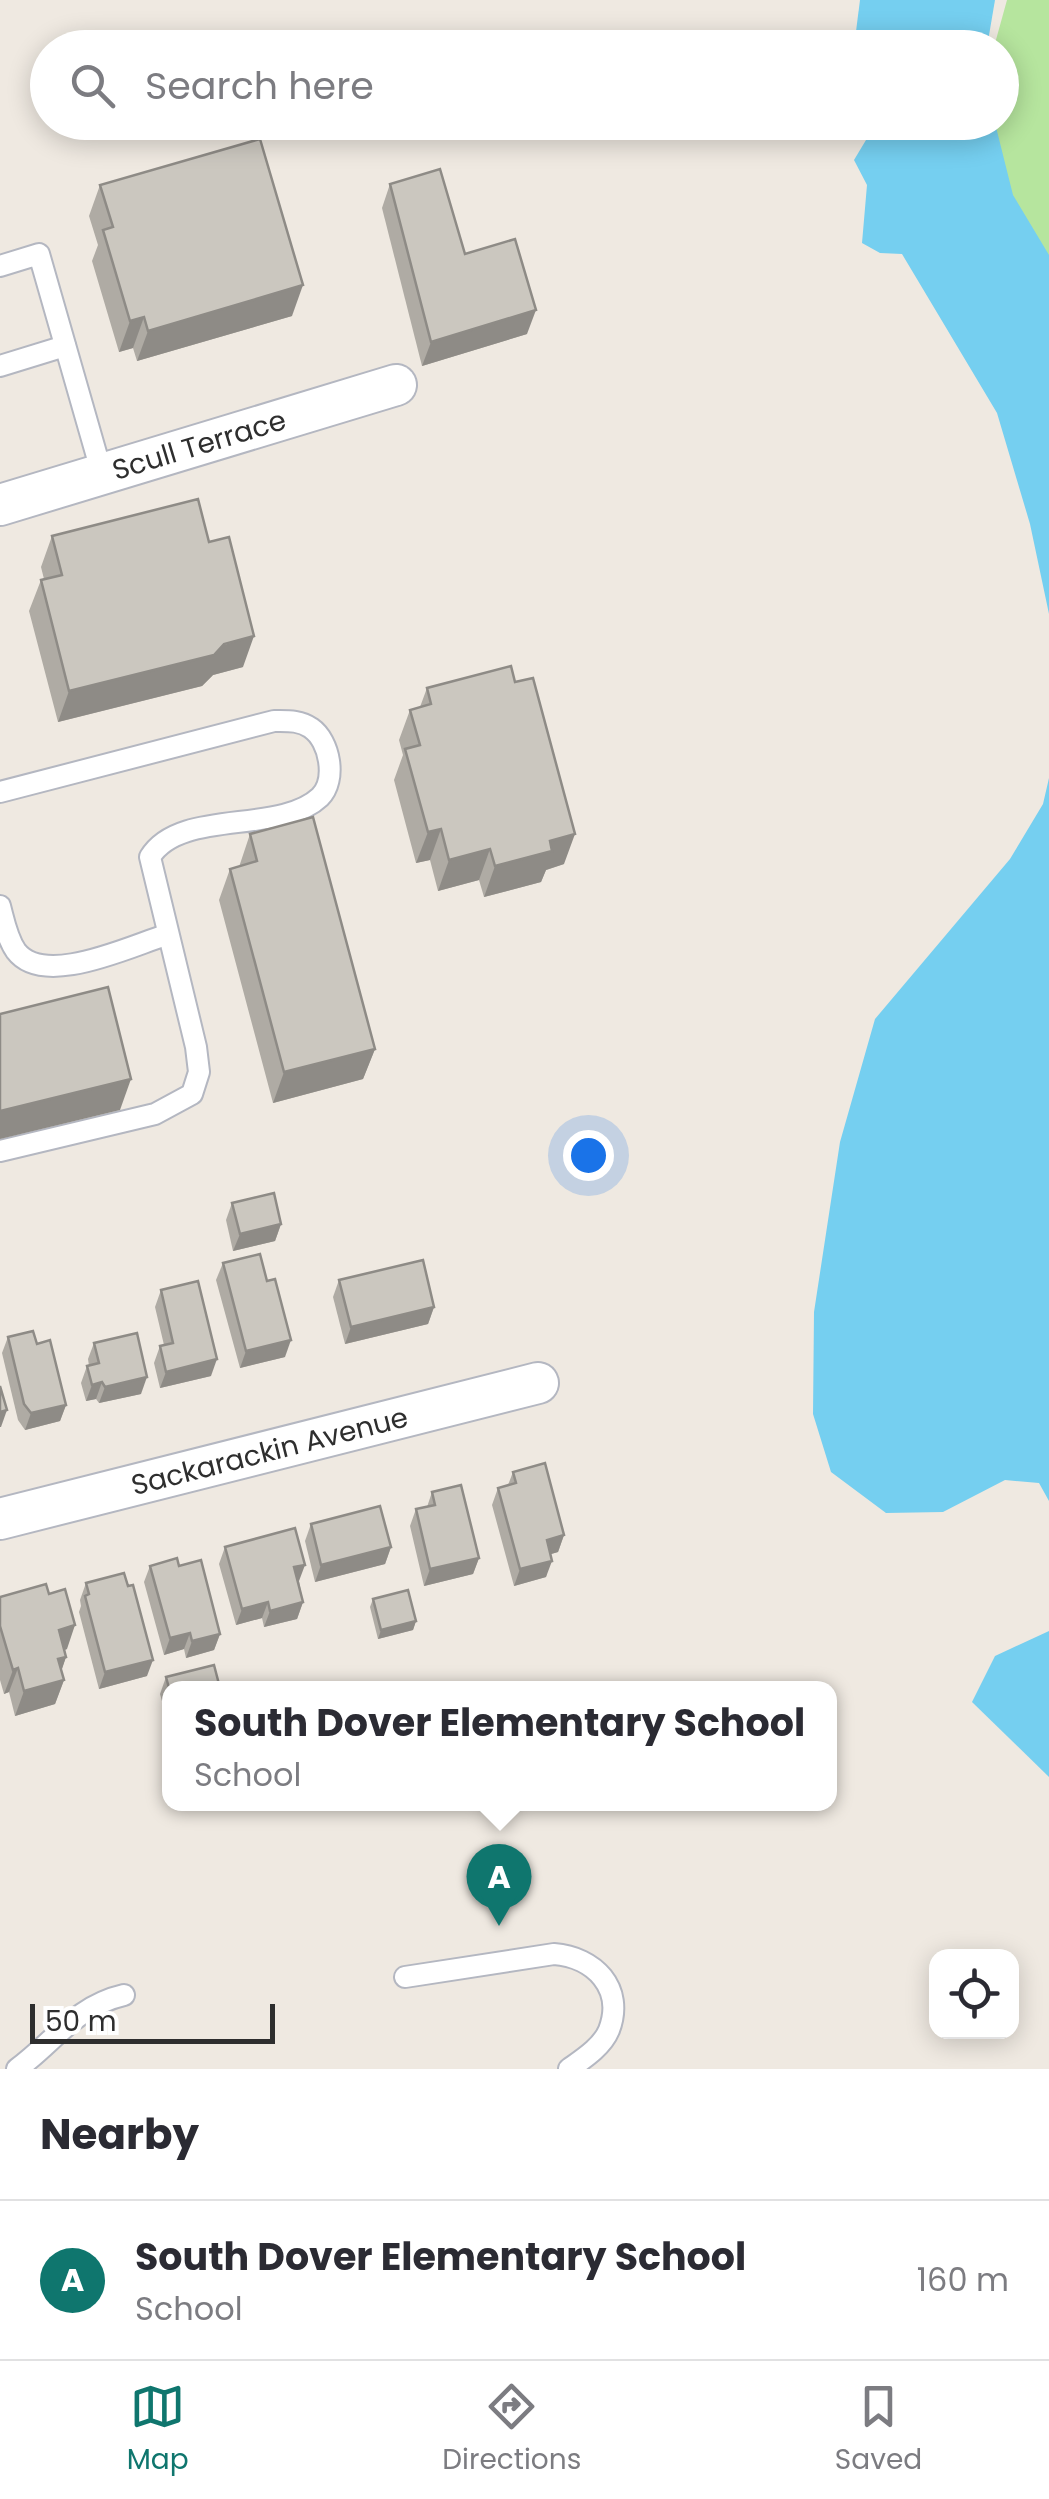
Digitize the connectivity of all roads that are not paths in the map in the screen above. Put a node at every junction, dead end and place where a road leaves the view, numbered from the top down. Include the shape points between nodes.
1 (0, 266) edge
2 (65, 346) junction
3 (0, 366) edge
4 (396, 385) dead end
5 (102, 474) junction
6 (0, 505) edge
7 (0, 792) edge
8 (0, 906) edge
9 (166, 935) junction
10 (0, 1151) edge
11 (538, 1383) dead end
12 (0, 1519) edge
13 (404, 1977) dead end
14 (124, 1995) dead end
15 (17, 2069) edge
16 (569, 2069) edge

1 - 2 lane via 40,254
2 - 3 lane
2 - 5 lane
4 - 5 street, Scull Terrace
5 - 6 street, Scull Terrace
7 - 9 lane via 274,721 310,726 329,763 320,798 297,810 158,844 151,869
8 - 9 lane via 17,952 48,967
9 - 10 lane via 196,1047 199,1072 192,1094 155,1114
11 - 12 street, Sackarackin Avenue
13 - 16 lane via 578,1956 606,1983 609,2030
14 - 15 lane via 100,2000 72,2018

